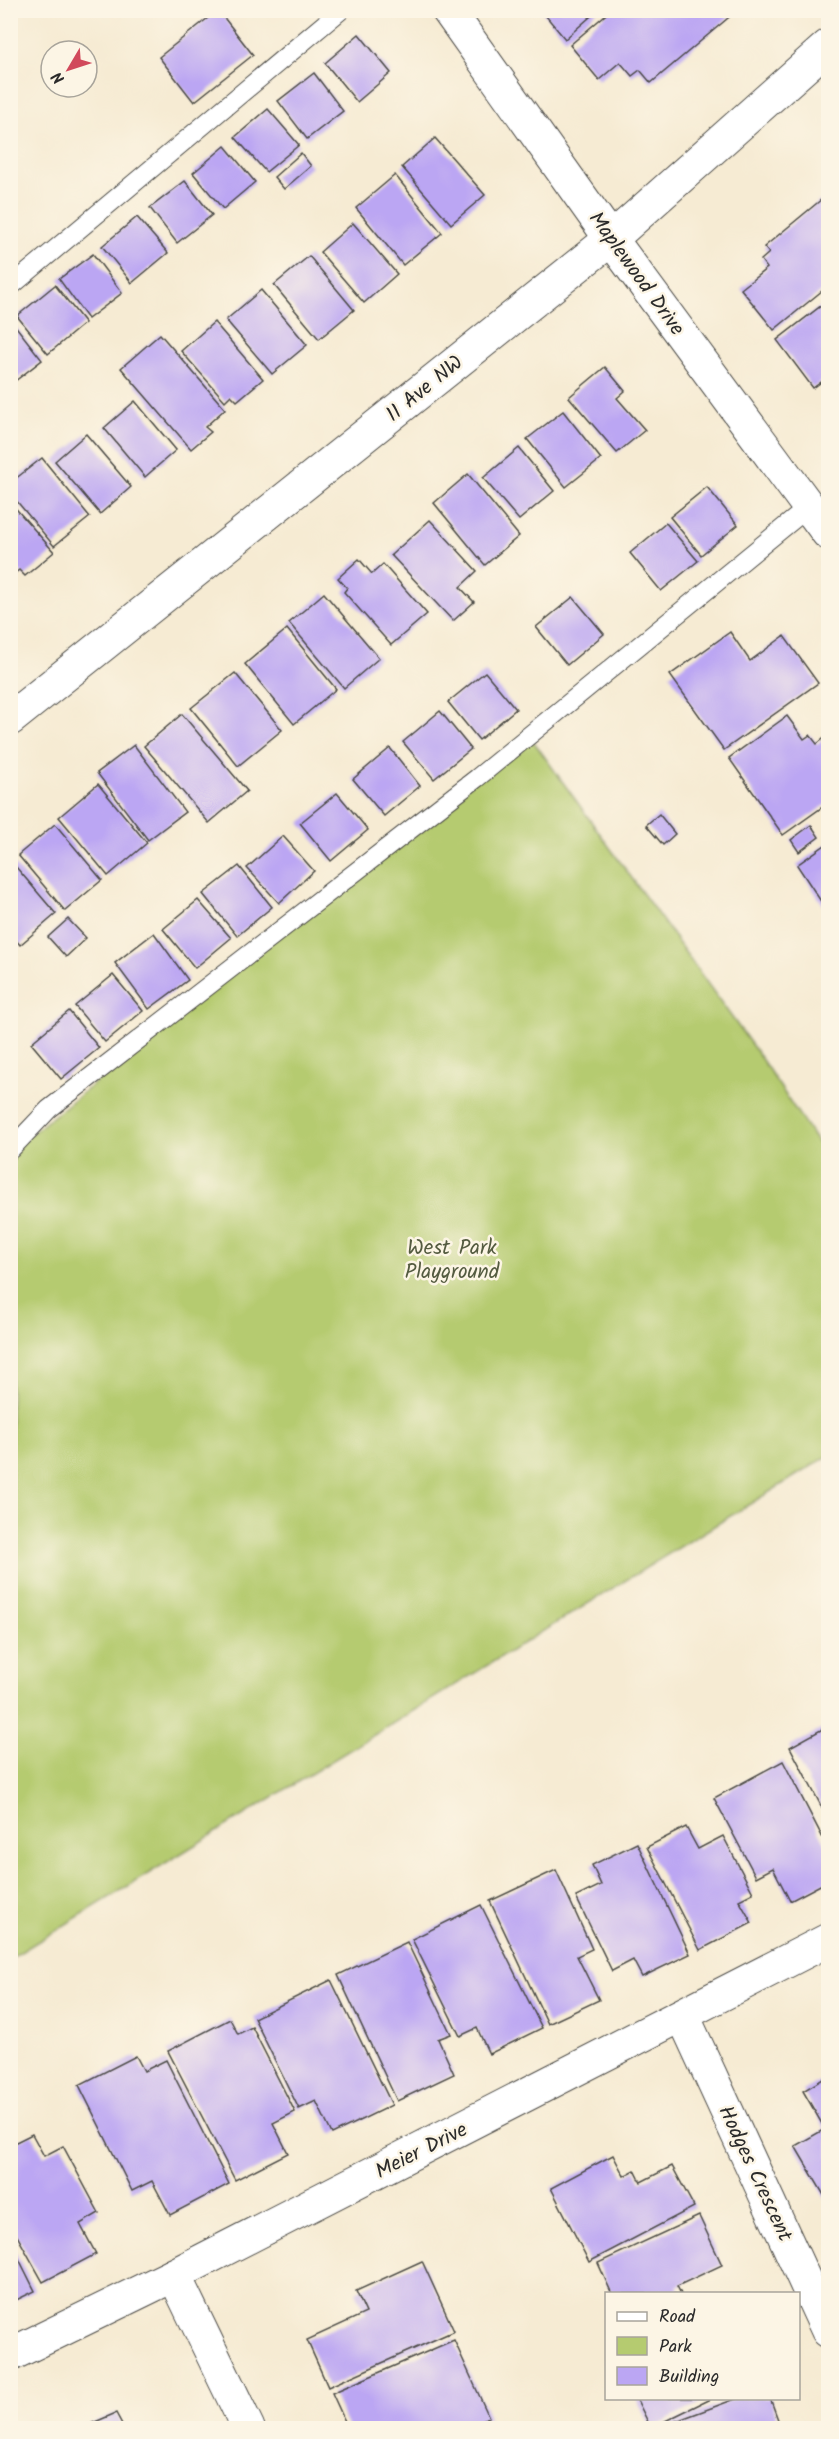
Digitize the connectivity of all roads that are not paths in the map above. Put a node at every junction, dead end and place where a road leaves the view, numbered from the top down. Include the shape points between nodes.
1 (341, 10) edge
2 (448, 10) edge
3 (828, 46) edge
4 (611, 239) junction
5 (10, 286) edge
6 (810, 506) junction
7 (828, 533) edge
8 (10, 719) edge
9 (10, 1150) edge
10 (828, 1940) edge
11 (683, 2016) junction
12 (174, 2275) junction
13 (828, 2331) edge
14 (10, 2355) edge
15 (248, 2428) edge

1 - 5 lane
2 - 4 street, Maplewood Drive
3 - 4 street, 11 Ave NW
4 - 6 street, Maplewood Drive
4 - 8 street, 11 Ave NW
6 - 7 street, Maplewood Drive
6 - 9 lane via 477,778 49,1109
10 - 11 street, Meier Drive
11 - 12 street, Meier Drive
11 - 13 street, Hodges Crescent
12 - 14 street, Meier Drive
12 - 15 street

